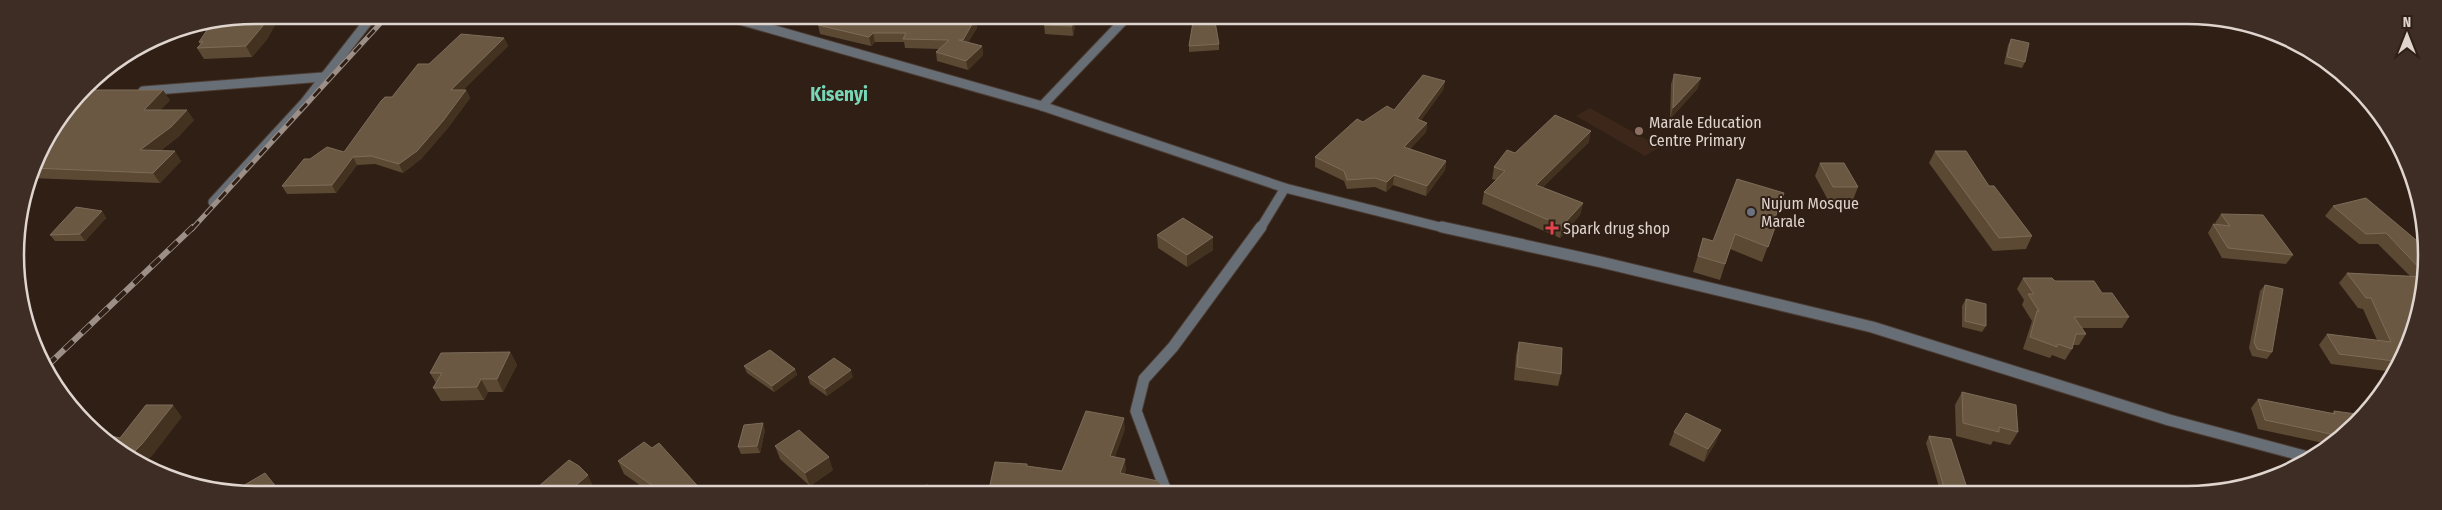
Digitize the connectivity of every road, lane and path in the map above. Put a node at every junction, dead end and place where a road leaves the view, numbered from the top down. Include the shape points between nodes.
1 (366, 24) edge
2 (752, 24) edge
3 (1120, 24) edge
4 (324, 77) junction
5 (129, 91) edge
6 (1042, 106) junction
7 (1285, 188) junction
8 (213, 202) dead end
9 (2302, 455) edge
10 (1164, 486) edge

1 - 4 street
2 - 6 street
3 - 6 street
4 - 5 street
4 - 8 street
6 - 7 street
7 - 9 street via 1872,327 2170,420
7 - 10 street via 1256,235 1173,347 1144,379 1136,411

